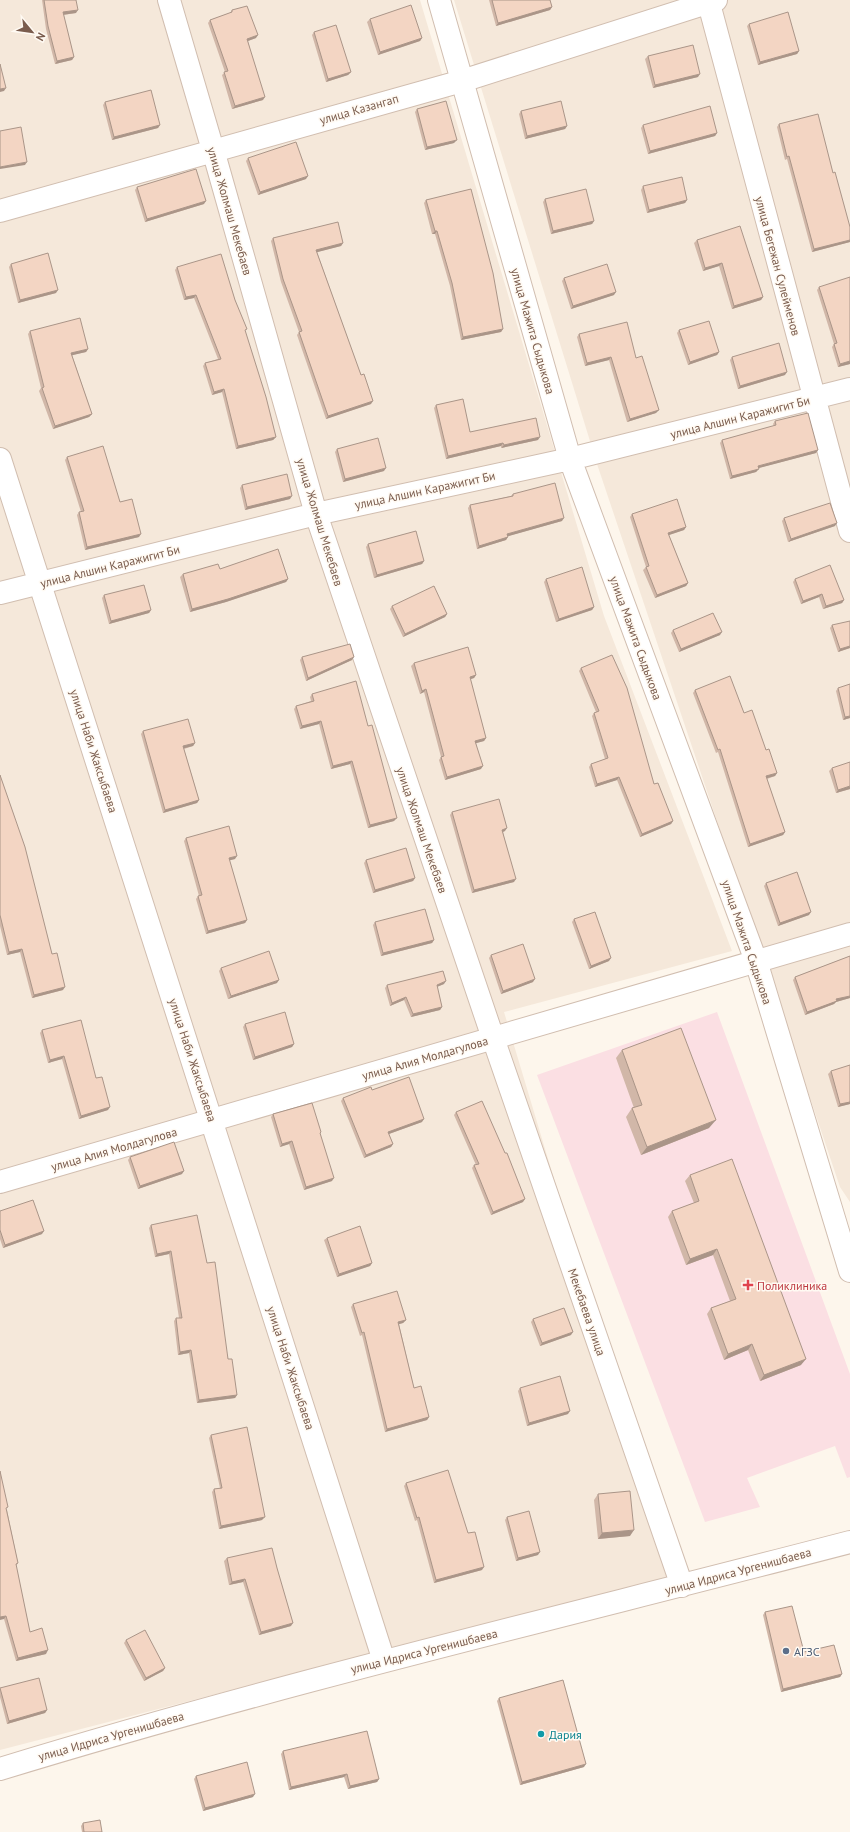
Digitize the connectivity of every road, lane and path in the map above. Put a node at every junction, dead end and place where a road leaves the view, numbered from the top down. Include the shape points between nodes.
1 (169, 0) edge
2 (439, 0) edge
3 (711, 1) edge
4 (462, 80) junction
5 (213, 150) junction
6 (0, 211) edge
7 (850, 389) edge
8 (813, 398) junction
9 (0, 459) edge
10 (570, 459) junction
11 (316, 514) junction
12 (850, 531) edge
13 (40, 583) junction
14 (0, 594) edge
15 (850, 934) edge
16 (756, 961) junction
17 (493, 1038) junction
18 (212, 1120) junction
19 (0, 1182) edge
20 (850, 1270) edge
21 (850, 1542) edge
22 (682, 1586) junction
23 (384, 1661) junction
24 (0, 1769) edge

1 - 5 street, улица Жолмаш Мекебаев
2 - 4 street, улица Мажита Сыдыкова
3 - 4 street, улица Казангап
3 - 8 street, улица Бегежан Сулейменов
4 - 5 street, улица Казангап
4 - 10 street, улица Мажита Сыдыкова
5 - 6 street, улица Казангап
5 - 11 street, улица Жолмаш Мекебаев
7 - 8 street, улица Алшин Каражигит Би
8 - 10 street, улица Алшин Каражигит Би
8 - 12 street, улица Бегежан Сулейменов
9 - 13 street, улица Наби Жаксыбаева
10 - 11 street, улица Алшин Каражигит Би
10 - 16 street, улица Мажита Сыдыкова
11 - 13 street, улица Алшин Каражигит Би
11 - 17 street, улица Жолмаш Мекебаев
13 - 14 street, улица Алшин Каражигит Би
13 - 18 street, улица Наби Жаксыбаева
15 - 16 street, улица Алия Молдагулова
16 - 17 street, улица Алия Молдагулова
16 - 20 street, улица Мажита Сыдыкова
17 - 18 street, улица Алия Молдагулова
17 - 22 street, Мекебаева улица
18 - 19 street, улица Алия Молдагулова
18 - 23 street, улица Наби Жаксыбаева
21 - 22 street, улица Идриса Ургенишбаева
22 - 23 street, улица Идриса Ургенишбаева
23 - 24 street, улица Идриса Ургенишбаева via 98,1739

